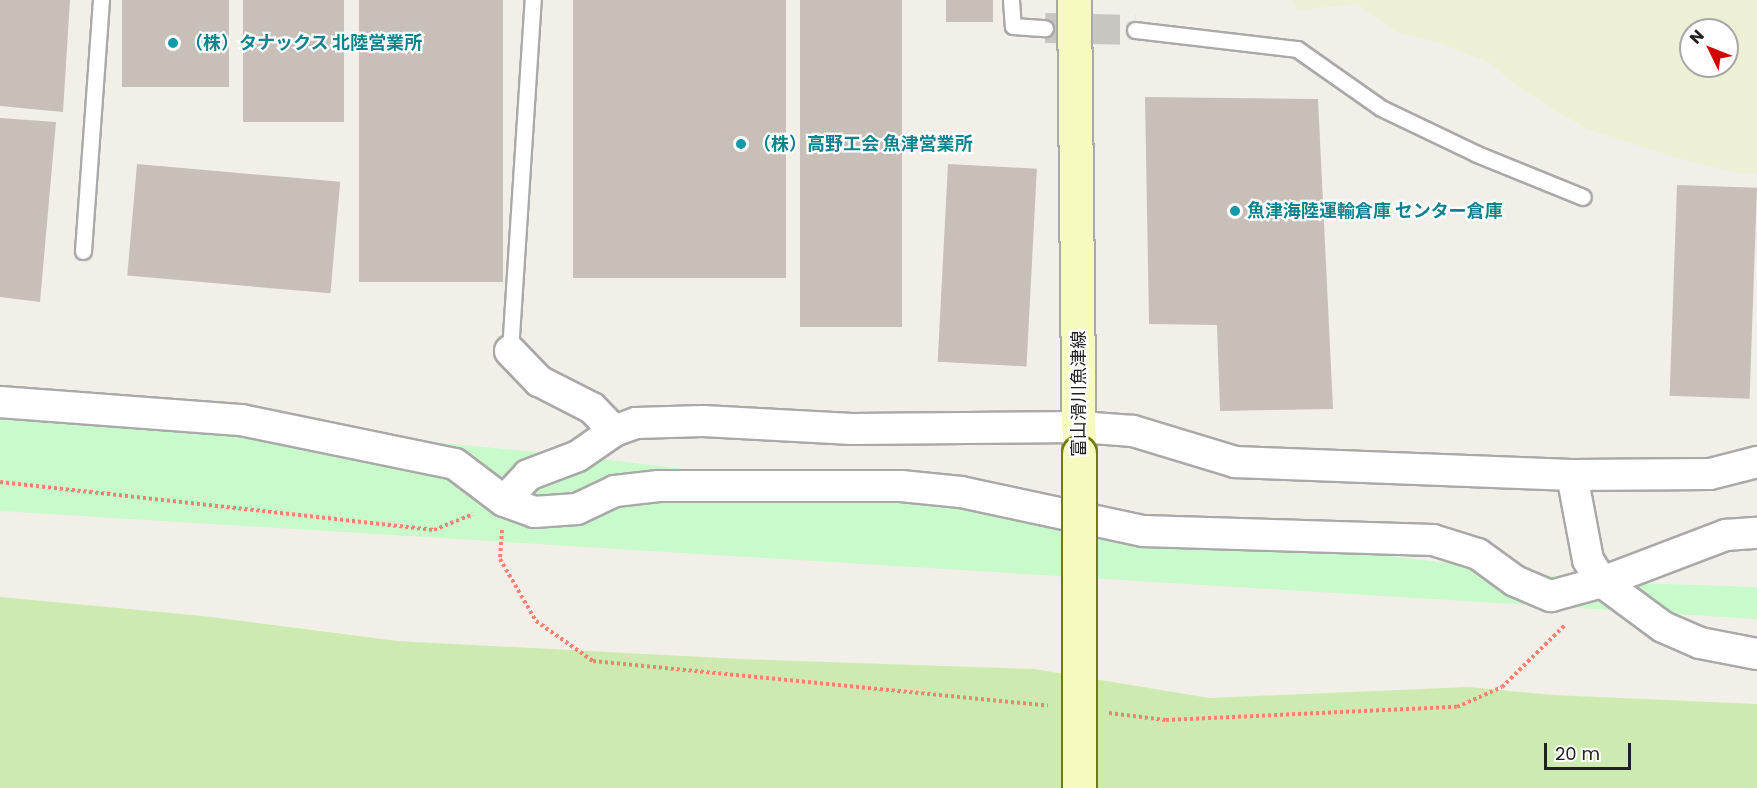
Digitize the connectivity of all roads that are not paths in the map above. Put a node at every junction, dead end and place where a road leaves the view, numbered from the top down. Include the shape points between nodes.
1 (101, 0) edge
2 (533, 0) edge
3 (1011, 0) edge
4 (1074, 0) edge
5 (1045, 28) tunnel mouth
6 (1135, 30) tunnel mouth
7 (1583, 198) dead end
8 (83, 251) dead end
9 (510, 351) joint
10 (0, 402) edge
11 (614, 431) junction
12 (1080, 440) junction
13 (1757, 462) edge
14 (1572, 475) junction
15 (504, 501) junction
16 (1757, 533) edge
17 (1602, 582) junction
18 (1757, 654) edge
19 (1078, 788) edge

1 - 8 lane
2 - 9 lane
3 - 5 lane via 1013,26
4 - 12 main road, 富山滑川魚津線
6 - 7 lane via 1297,49 1381,108
9 - 11 street via 539,381 592,408
10 - 15 street via 241,420 455,464
11 - 12 street via 636,423 703,421
11 - 15 street via 578,456 528,475
12 - 14 street via 1133,431 1235,462
12 - 19 main road, 富山滑川魚津線, bridge
13 - 14 street via 1710,474
14 - 17 street via 1588,560
15 - 17 street via 534,512 577,509 615,491 659,486 901,486 961,492 1143,531 1433,540 1478,554 1515,581 1551,596
16 - 17 street via 1726,535
17 - 18 street via 1663,627 1700,642

